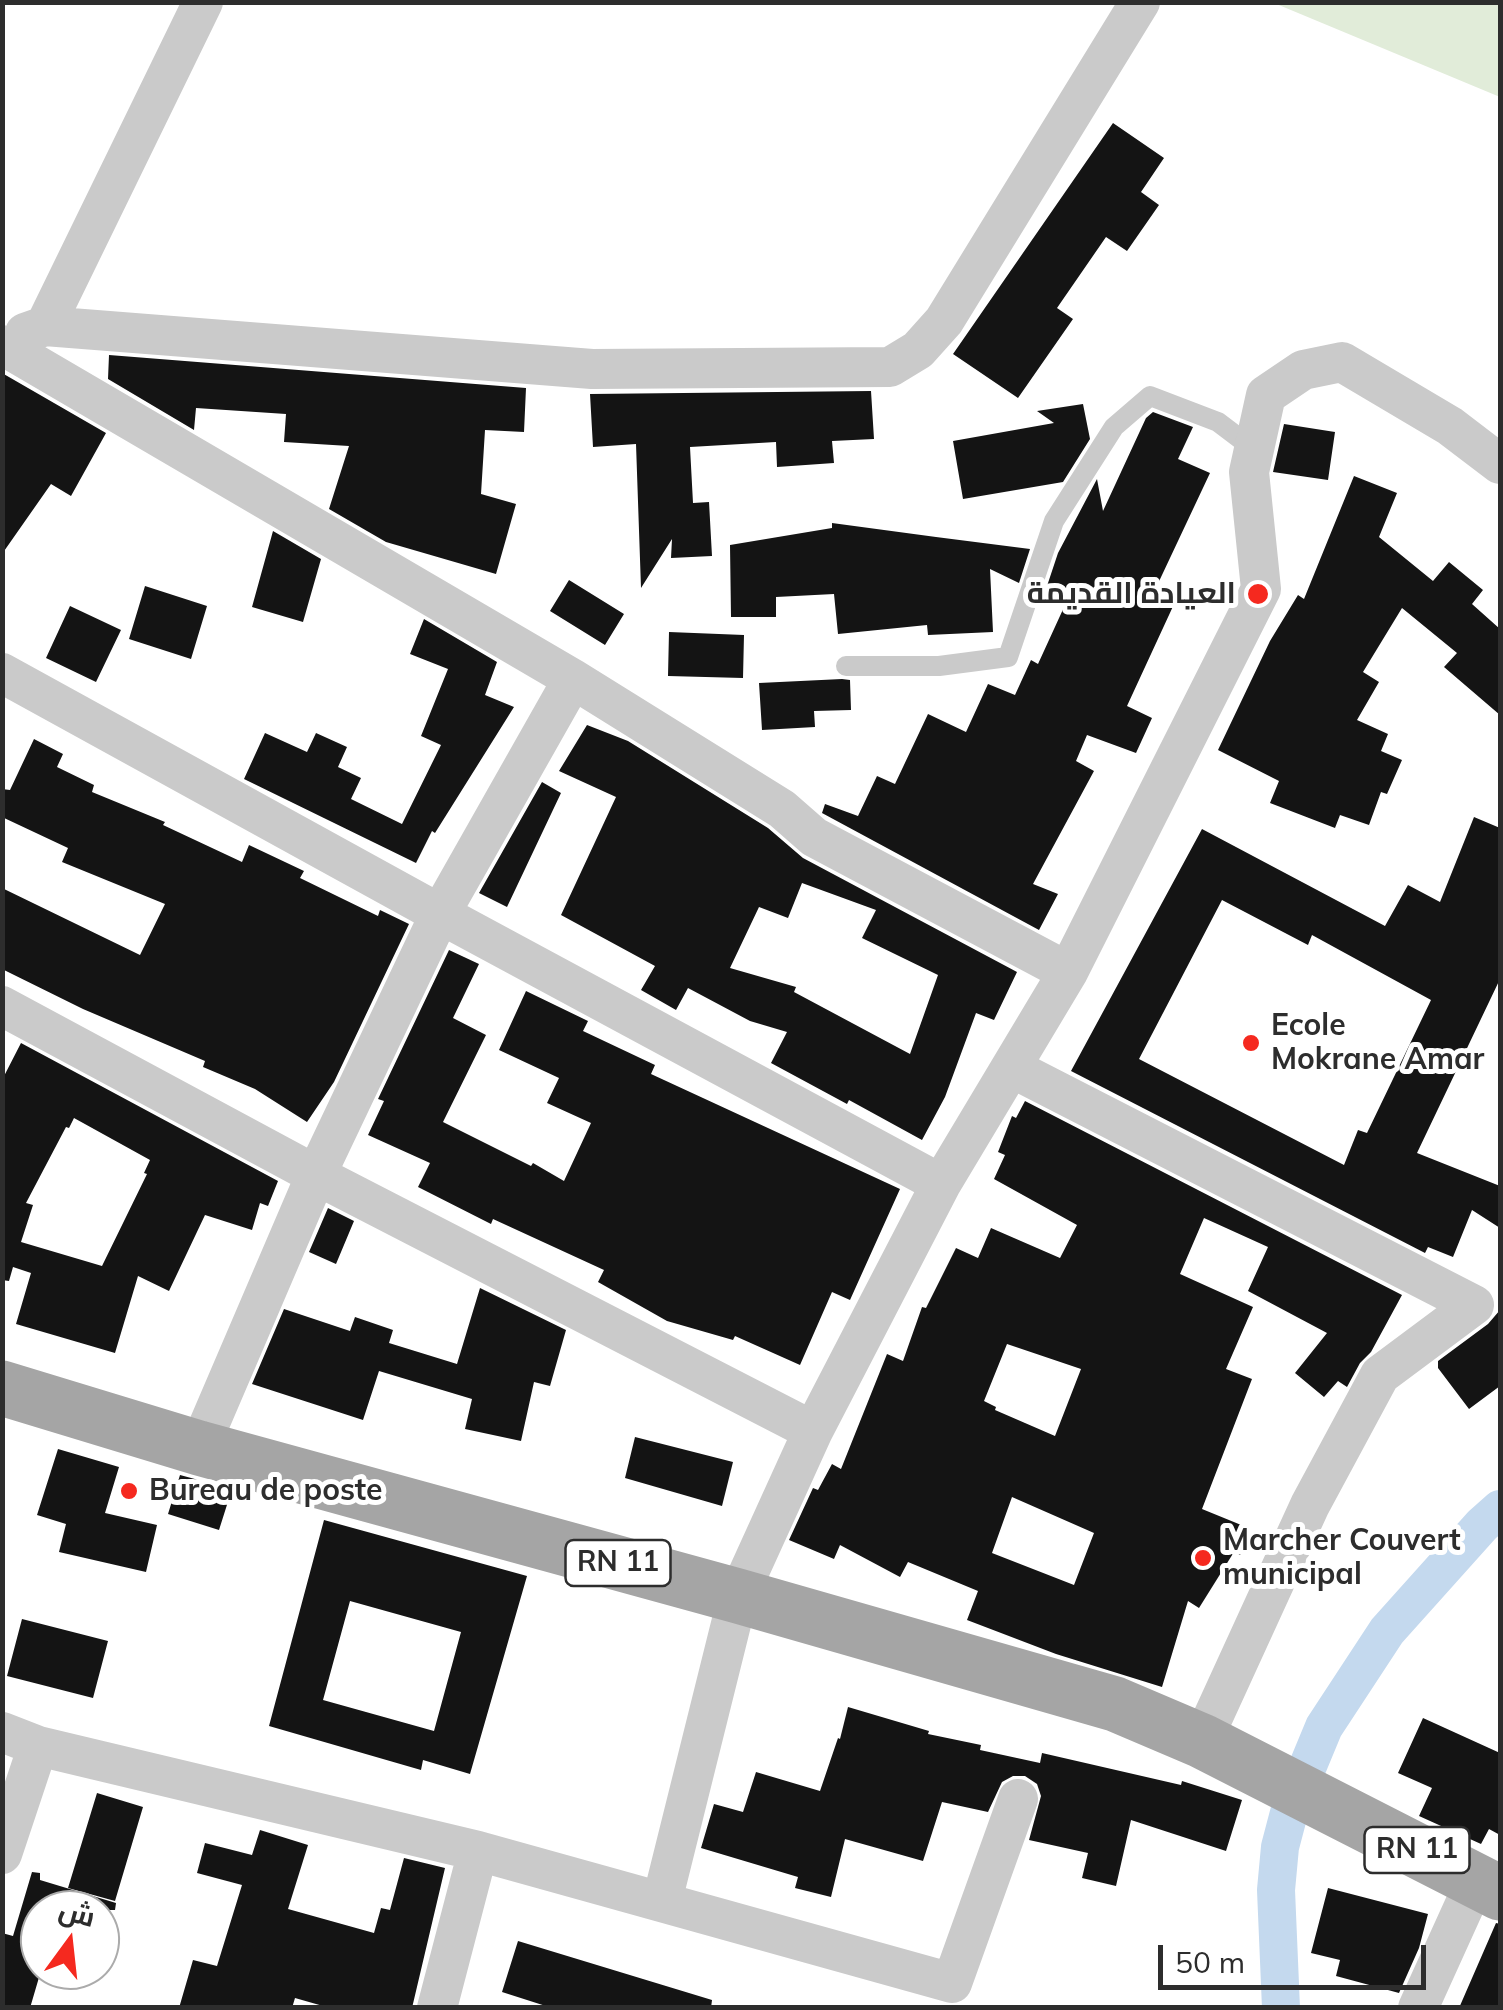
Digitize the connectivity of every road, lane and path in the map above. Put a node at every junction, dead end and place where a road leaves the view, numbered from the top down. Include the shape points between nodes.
1 (202, 2) edge
2 (1140, 2) edge
3 (46, 326) junction
4 (2, 343) edge
5 (1255, 450) junction
6 (1500, 464) edge
7 (846, 666) dead end
8 (2, 673) edge
9 (573, 679) junction
10 (440, 914) junction
11 (1068, 972) junction
12 (2, 1006) edge
13 (1012, 1068) junction
14 (316, 1176) junction
15 (941, 1184) junction
16 (1487, 1299) edge
17 (2, 1388) edge
18 (812, 1431) junction
19 (199, 1448) junction
20 (738, 1596) junction
21 (20, 1739) edge
22 (1215, 1747) junction
23 (1018, 1799) dead end
24 (478, 1851) junction
25 (2, 1854) edge
26 (1488, 1886) edge
27 (662, 1901) junction
28 (437, 2008) edge
29 (1418, 2008) edge

1 - 3 street
2 - 3 street via 944,321 918,350 890,367 592,369
3 - 4 street
4 - 9 street
5 - 6 street via 1266,395 1303,370 1342,362
5 - 7 lane via 1218,422 1150,396 1114,427 1054,521 1008,657 938,666
5 - 11 street via 1249,472 1261,589
8 - 10 street
9 - 10 street
9 - 11 street via 782,810 814,837
10 - 14 street
10 - 15 street
11 - 13 street
12 - 14 street
13 - 15 street
13 - 16 street
14 - 18 street
14 - 19 street
15 - 18 street
16 - 22 street via 1380,1375 1310,1505
17 - 19 main road, RN 11
18 - 20 street
19 - 20 main road, RN 11
20 - 22 main road, RN 11 via 1115,1704
20 - 27 street
21 - 24 street
21 - 25 street
22 - 26 main road, RN 11
23 - 27 street via 952,1983
24 - 27 street
24 - 28 street
26 - 29 street

